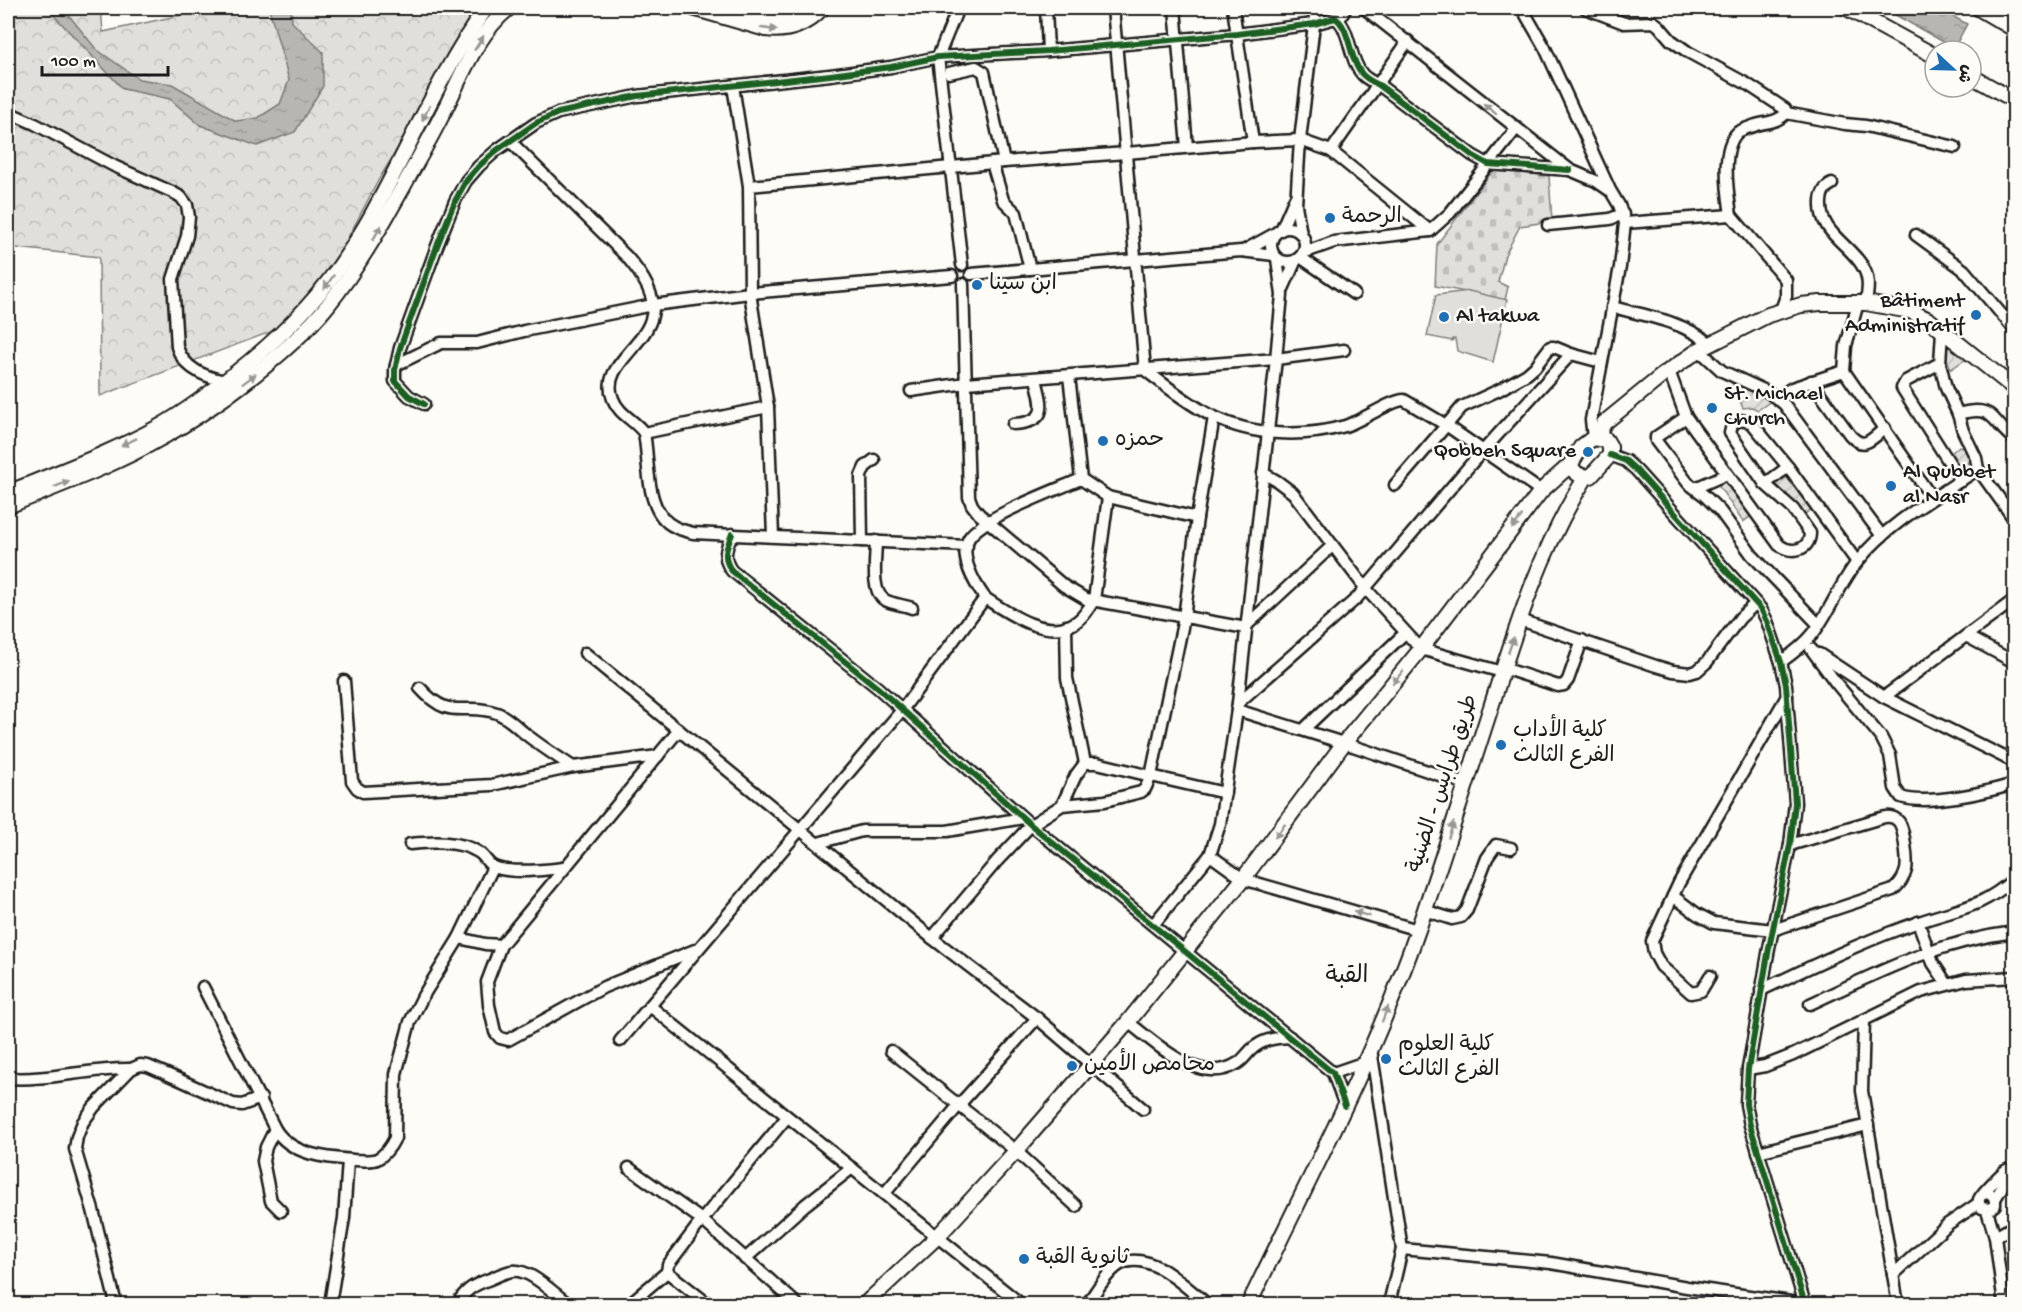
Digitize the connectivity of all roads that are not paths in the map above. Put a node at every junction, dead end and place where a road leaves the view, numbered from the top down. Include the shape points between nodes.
1 (486, 8) edge
2 (509, 8) edge
3 (693, 8) edge
4 (731, 8) edge
5 (806, 8) edge
6 (822, 8) edge
7 (958, 8) edge
8 (1046, 8) edge
9 (1113, 8) edge
10 (1175, 8) edge
11 (1233, 8) edge
12 (1316, 8) edge
13 (1346, 8) edge
14 (1364, 8) edge
15 (1522, 8) edge
16 (1585, 8) edge
17 (1847, 8) edge
18 (1865, 8) edge
19 (1978, 8) edge
20 (1339, 20) junction
21 (1314, 24) junction
22 (2014, 29) edge
23 (1237, 34) junction
24 (1178, 39) junction
25 (1923, 39) edge
26 (1408, 42) junction
27 (1115, 45) junction
28 (1923, 49) edge
29 (1048, 51) junction
30 (938, 57) junction
31 (453, 61) junction
32 (466, 67) junction
33 (1983, 72) edge
34 (949, 73) dead end
35 (1983, 83) edge
36 (1379, 85) junction
37 (733, 86) junction
38 (2014, 90) edge
39 (2014, 100) edge
40 (8, 112) edge
41 (1786, 113) junction
42 (1516, 129) junction
43 (1300, 140) junction
44 (510, 141) junction
45 (1253, 142) junction
46 (1187, 147) junction
47 (1955, 147) dead end
48 (1331, 151) junction
49 (1126, 153) junction
50 (1004, 162) junction
51 (992, 163) junction
52 (1488, 164) junction
53 (951, 167) junction
54 (1570, 170) junction
55 (1832, 184) dead end
56 (749, 186) junction
57 (1610, 190) junction
58 (390, 195) junction
59 (1296, 195) junction
60 (1731, 215) junction
61 (1624, 219) junction
62 (1548, 225) dead end
63 (1278, 231) junction
64 (1430, 231) junction
65 (1916, 234) dead end
66 (1301, 235) junction
67 (1334, 242) junction
68 (1241, 251) junction
69 (1276, 257) junction
70 (1300, 257) junction
71 (1136, 260) junction
72 (962, 265) junction
73 (1030, 269) junction
74 (971, 274) junction
75 (952, 276) junction
76 (963, 284) junction
77 (750, 293) junction
78 (1354, 294) dead end
79 (1282, 295) junction
80 (1862, 303) junction
81 (653, 304) junction
82 (1612, 307) junction
83 (1781, 310) junction
84 (2014, 329) edge
85 (1942, 331) junction
86 (1705, 347) junction
87 (1344, 350) dead end
88 (1570, 354) junction
89 (1276, 359) junction
90 (1601, 362) junction
91 (1940, 363) junction
92 (396, 365) junction
93 (1145, 370) junction
94 (1669, 371) junction
95 (1844, 371) junction
96 (1069, 376) junction
97 (1036, 379) junction
98 (225, 381) junction
99 (1810, 381) junction
100 (966, 383) junction
101 (2014, 388) edge
102 (911, 391) dead end
103 (1777, 398) junction
104 (213, 399) junction
105 (424, 404) dead end
106 (768, 407) junction
107 (1958, 414) junction
108 (1214, 417) junction
109 (1686, 417) junction
110 (1013, 424) dead end
111 (1446, 425) junction
112 (1885, 428) junction
113 (644, 433) junction
114 (1268, 433) junction
115 (1595, 438) junction
116 (2014, 439) edge
117 (1483, 451) junction
118 (1610, 454) junction
119 (874, 460) dead end
120 (1570, 464) junction
121 (1788, 467) junction
122 (1978, 469) junction
123 (1263, 473) junction
124 (1727, 474) junction
125 (1586, 477) junction
126 (1081, 479) junction
127 (1961, 481) junction
128 (1765, 484) junction
129 (1395, 485) dead end
130 (1695, 488) junction
131 (1541, 491) junction
132 (8, 493) edge
133 (1108, 497) junction
134 (1932, 498) junction
135 (8, 506) edge
136 (1820, 514) junction
137 (1197, 518) junction
138 (2014, 519) edge
139 (989, 521) junction
140 (1805, 525) junction
141 (732, 534) junction
142 (773, 536) junction
143 (1882, 536) junction
144 (862, 541) junction
145 (876, 542) junction
146 (967, 546) junction
147 (1332, 546) junction
148 (1857, 562) junction
149 (1366, 589) junction
150 (985, 598) junction
151 (1094, 600) junction
152 (2014, 600) edge
153 (1755, 604) junction
154 (912, 608) dead end
155 (1184, 618) junction
156 (1520, 620) junction
157 (1818, 624) junction
158 (1066, 626) junction
159 (1247, 627) junction
160 (1405, 633) junction
161 (1966, 636) junction
162 (1582, 640) junction
163 (1807, 647) junction
164 (1420, 649) junction
165 (585, 653) dead end
166 (1781, 662) junction
167 (2014, 662) edge
168 (1503, 670) junction
169 (344, 681) dead end
170 (420, 688) dead end
171 (1787, 696) junction
172 (1884, 697) junction
173 (1237, 706) junction
174 (902, 710) junction
175 (679, 730) junction
176 (1303, 730) junction
177 (1344, 743) junction
178 (657, 756) junction
179 (2014, 762) edge
180 (1085, 763) junction
181 (573, 767) junction
182 (1151, 776) junction
183 (1466, 784) junction
184 (2014, 784) edge
185 (1225, 793) junction
186 (1062, 805) junction
187 (1027, 822) junction
188 (801, 829) junction
189 (818, 843) junction
190 (410, 844) dead end
191 (1790, 845) junction
192 (1511, 848) dead end
193 (1210, 855) junction
194 (493, 867) junction
195 (563, 868) junction
196 (1243, 879) junction
197 (2014, 879) edge
198 (1673, 896) junction
199 (1424, 910) junction
200 (1918, 922) junction
201 (1153, 925) junction
202 (1418, 930) junction
203 (1773, 930) junction
204 (2014, 932) edge
205 (459, 938) junction
206 (932, 938) junction
207 (501, 945) junction
208 (701, 948) junction
209 (1186, 951) junction
210 (1928, 951) junction
211 (1710, 976) dead end
212 (2014, 978) edge
213 (1947, 984) junction
214 (203, 987) dead end
215 (1761, 990) junction
216 (1810, 1004) dead end
217 (650, 1006) junction
218 (1037, 1018) junction
219 (1864, 1020) junction
220 (1128, 1022) junction
221 (1290, 1037) junction
222 (620, 1041) dead end
223 (891, 1051) dead end
224 (1368, 1055) junction
225 (1092, 1064) junction
226 (130, 1069) junction
227 (1748, 1069) junction
228 (1333, 1073) junction
229 (8, 1078) edge
230 (261, 1098) junction
231 (959, 1105) junction
232 (1345, 1106) junction
233 (1143, 1109) dead end
234 (787, 1117) junction
235 (1868, 1125) junction
236 (275, 1129) junction
237 (1016, 1151) junction
238 (1758, 1152) junction
239 (348, 1160) junction
240 (2014, 1167) edge
241 (630, 1168) dead end
242 (852, 1168) junction
243 (885, 1193) junction
244 (1983, 1202) junction
245 (1076, 1206) dead end
246 (281, 1211) dead end
247 (702, 1220) junction
248 (2014, 1226) edge
249 (938, 1236) junction
250 (1995, 1237) junction
251 (1402, 1249) junction
252 (745, 1259) junction
253 (667, 1272) junction
254 (1893, 1275) junction
255 (636, 1303) edge
256 (1805, 1304) edge
257 (116, 1305) edge
258 (330, 1305) edge
259 (457, 1305) edge
260 (569, 1305) edge
261 (708, 1305) edge
262 (797, 1305) edge
263 (865, 1305) edge
264 (1021, 1305) edge
265 (1087, 1305) edge
266 (1207, 1305) edge
267 (1249, 1305) edge
268 (1389, 1305) edge
269 (1898, 1305) edge
270 (2004, 1305) edge

1 - 31 main road
32 -> 2 main road via 487,31
3 -> 6 main road via 777,31 803,24
4 - 5 main road via 778,18
7 - 30 street
8 - 29 street
9 - 27 street
10 - 24 street
11 - 23 street
12 - 21 street
13 - 20 street
14 - 26 street
15 - 57 street via 1545,48
16 - 41 street via 1624,23 1654,22 1688,52 1748,84
17 - 28 main road
18 - 25 main road
19 - 22 main road
20 - 21 street via 1330,18
20 - 36 street via 1359,70
21 - 23 street
21 - 43 street
23 - 24 street
23 - 45 street
24 - 27 street
24 - 46 street
26 - 36 street
42 -> 26 street
27 - 29 street
27 - 49 street
29 - 30 street
30 - 37 street via 891,67
30 - 53 street
31 - 32 main road
31 -> 58 main road
32 - 58 main road
33 - 38 main road
34 - 50 street via 976,67 984,72
35 - 39 main road
36 - 48 street
36 - 52 street
37 - 44 street via 637,96 558,113
37 - 56 street
40 - 98 street via 181,197 189,217 173,279 177,347 197,372
41 - 47 street via 1866,126
41 - 60 street via 1778,120 1738,132 1732,142 1727,171
42 - 52 street
42 - 54 street
43 - 45 street
43 - 48 street
43 - 59 street
44 - 81 street via 627,256 644,281
44 - 92 street via 478,166 455,201
45 - 46 street
46 - 49 street
48 - 64 street
49 - 50 street
49 - 71 street
50 - 51 street
51 - 53 street
51 - 73 street via 1003,200 1016,213
52 - 54 street
52 - 64 street via 1450,213
53 - 56 street
53 - 72 street
54 - 57 street
55 - 80 street via 1821,197 1822,215 1828,229 1864,270 1868,282
56 - 77 street
57 - 61 street
58 -> 98 main road via 319,295 290,327
104 -> 58 main road via 261,370 307,329 374,239
59 - 63 street
59 - 66 street
60 - 61 street
60 - 83 street via 1786,280
61 - 62 street
61 - 82 street
63 - 66 street via 1288,228
63 - 68 street
63 - 69 street via 1271,244
64 - 67 street
65 - 84 street via 1964,270
66 - 67 street
66 - 70 street via 1305,244
67 - 70 street
68 - 69 street
68 - 71 street
69 - 70 street via 1286,262
69 - 79 street
70 - 78 street
70 - 79 street
71 - 73 street
71 - 93 street
72 - 74 street
72 - 75 street
73 - 74 street
74 - 76 street
75 - 76 street via 955,282
75 - 77 street
76 - 100 street
77 - 81 street
77 - 106 street
79 - 89 street
80 - 83 main road via 1820,303
80 - 85 main road via 1910,312
80 - 95 street via 1846,346
81 - 92 street via 477,343 441,343
81 - 113 street via 646,332 619,363 610,386 619,411
82 - 86 street via 1674,322 1691,330
82 - 90 street
83 - 86 main road
85 - 91 street
85 - 101 main road
86 - 94 main road
86 - 103 street via 1722,371
87 - 89 street
88 - 90 street
88 - 111 street via 1550,347 1527,374 1462,407
88 - 117 street
89 - 93 street
89 - 114 street
90 - 115 street via 1591,420
91 - 107 street
91 - 127 street via 1906,381 1902,388
92 - 105 street via 395,381 409,396
93 - 96 street
93 - 108 street
94 - 109 street
94 - 115 main road via 1604,423
95 - 99 street
95 - 112 street
96 - 97 street
96 - 126 street
97 - 100 street
97 - 110 street via 1040,413 1036,420
98 - 104 main road
99 - 103 street
99 - 112 street via 1857,443 1864,444
100 - 102 street
100 - 139 street via 969,497 979,514
103 - 143 street
104 -> 132 main road via 121,446
135 -> 104 main road via 160,439
106 - 113 street
106 - 142 street
107 - 116 street via 1985,412
107 - 122 street
108 - 114 street
108 - 137 street
109 - 124 street
109 - 130 street via 1661,432 1656,441
111 - 114 street via 1401,400 1345,426 1313,432
111 - 117 street
111 - 129 street
112 - 134 street
113 - 141 street via 652,502 658,514 674,527 693,533
114 - 123 street
115 - 118 main road via 1608,444
115 - 120 main road via 1581,447
117 - 131 street
117 - 149 street
118 - 125 main road via 1597,471
118 - 153 street via 1636,470
119 - 144 street via 861,476
120 - 125 main road
120 - 131 main road
121 - 128 street
121 - 128 street via 1751,422 1735,422 1730,433
121 - 136 street
122 - 127 street
122 - 138 street
123 - 147 street via 1293,494
123 - 159 street
124 - 130 street
124 - 140 street via 1783,548 1805,546 1810,536
125 - 156 main road, طريق طرابس - الضنية via 1543,556
126 - 133 street
126 - 139 street
127 - 134 street
128 - 140 street
130 - 157 street via 1720,511 1752,555
131 -> 164 main road
133 - 137 street
133 - 151 street
134 - 143 street
136 - 140 street
136 - 148 street
137 - 155 street
139 - 146 street via 969,538
139 - 151 street via 1064,586
141 - 142 street
141 - 174 street via 725,555 732,571
142 - 144 street
143 - 148 street
144 - 145 street
145 - 146 street
145 - 154 street via 875,587 886,601
146 - 150 street via 969,567
147 - 149 street
147 - 159 street
148 - 157 street
149 - 160 street
149 - 173 street
150 - 158 street via 1040,627
150 - 174 street
151 - 155 street
151 - 158 street via 1076,622
152 - 161 street
153 - 162 street via 1702,668 1690,673 1656,666
153 - 166 street via 1765,614
155 - 159 street
155 - 182 street
156 - 162 street
168 -> 156 main road, طريق طرابس - الضنية
157 - 163 street
158 - 180 street via 1067,678
159 - 173 street
160 - 164 street
160 - 176 street
161 - 167 street
161 - 172 street
162 - 168 street via 1564,686
163 - 166 street
163 - 172 street
163 - 184 street via 1881,737 1901,798 1942,798
164 - 168 street
164 -> 177 main road
165 - 175 street
166 - 171 street
168 - 183 main road, طريق طرابس - الضنية
169 - 181 street via 352,781 363,792 492,785
170 - 181 street via 441,706 496,712
171 - 191 street via 1795,803
171 - 198 street
172 - 179 street
173 - 176 street
173 - 185 street
174 - 187 street
174 - 188 street
175 - 178 street
175 - 188 street
176 - 177 street
177 - 183 street
177 -> 196 main road
178 - 181 street
178 - 195 street
180 - 182 street
180 - 186 street
182 - 185 street
182 - 186 street via 1145,789 1136,794
199 -> 183 main road, طريق طرابس - الضنية
185 - 193 street
186 - 187 street
187 - 189 street via 947,831 862,831
187 - 201 street
187 - 206 street
188 - 189 street
188 - 208 street
189 - 206 street
190 - 194 street via 456,845 480,853
191 - 203 street
191 - 203 street via 1891,817 1900,825 1906,869 1893,890
192 - 199 street via 1496,845 1461,917 1452,919
193 - 196 street
193 - 201 street
194 - 195 street
194 - 205 street
195 - 207 street
202 -> 196 street
196 - 209 main road
197 - 200 street via 1982,903
198 - 203 street via 1714,923
198 - 211 street via 1652,941 1654,953 1661,966 1691,993 1701,991
199 - 202 main road, طريق طرابس - الضنية
200 - 210 street
200 - 215 street
201 - 209 street
224 -> 202 main road, طريق طرابس - الضنية
203 - 215 street
204 - 210 street
205 - 207 street
205 - 239 street via 410,1022 396,1074 396,1131 392,1146 370,1161
206 - 218 street
207 - 208 street via 487,982 495,1032 508,1040 604,987
208 - 217 street
209 - 220 main road
209 - 221 street
210 - 213 street
210 - 216 street
212 - 213 street
213 - 219 street via 1921,992
214 - 230 street
215 - 227 street
217 - 222 street
217 - 234 street
218 - 225 street
218 - 231 street
219 - 227 street via 1778,1061
219 - 235 street via 1862,1091
220 - 221 street via 1183,1063 1204,1070 1238,1063 1262,1041
220 - 225 main road
221 - 228 street
223 - 231 street
224 - 228 street
224 - 232 main road, طريق طرابس - الضنية
224 - 251 street
225 - 233 street
225 - 237 main road
226 - 229 street via 97,1069 28,1080
226 - 230 street via 148,1066 236,1105
226 - 257 street via 88,1114 76,1144
227 - 238 street via 1746,1104
228 - 232 street
230 - 236 street
231 - 237 street
231 - 243 street
232 - 267 main road, طريق طرابس - الضنية
234 - 242 street
234 - 247 street
235 - 238 street
235 - 254 street
236 - 239 street via 283,1141 303,1151
236 - 246 street via 263,1161 271,1201
237 - 245 street
237 - 249 main road
238 - 256 street
239 - 258 street via 344,1218
240 - 244 street via 2004,1172
240 - 244 street via 1993,1207
241 - 247 street
242 - 243 street
242 - 252 street
243 - 249 street
244 - 250 street
244 - 254 street via 1948,1224
247 - 252 street
247 - 253 street via 672,1258
248 - 250 street
249 - 263 main road
249 - 264 street
250 - 270 street
251 - 256 street via 1551,1263
251 - 268 street
252 - 262 street
253 - 255 street
253 - 261 street
254 - 269 street
259 - 260 street via 473,1285 519,1270
265 - 266 street via 1119,1265 1135,1260 1161,1269

